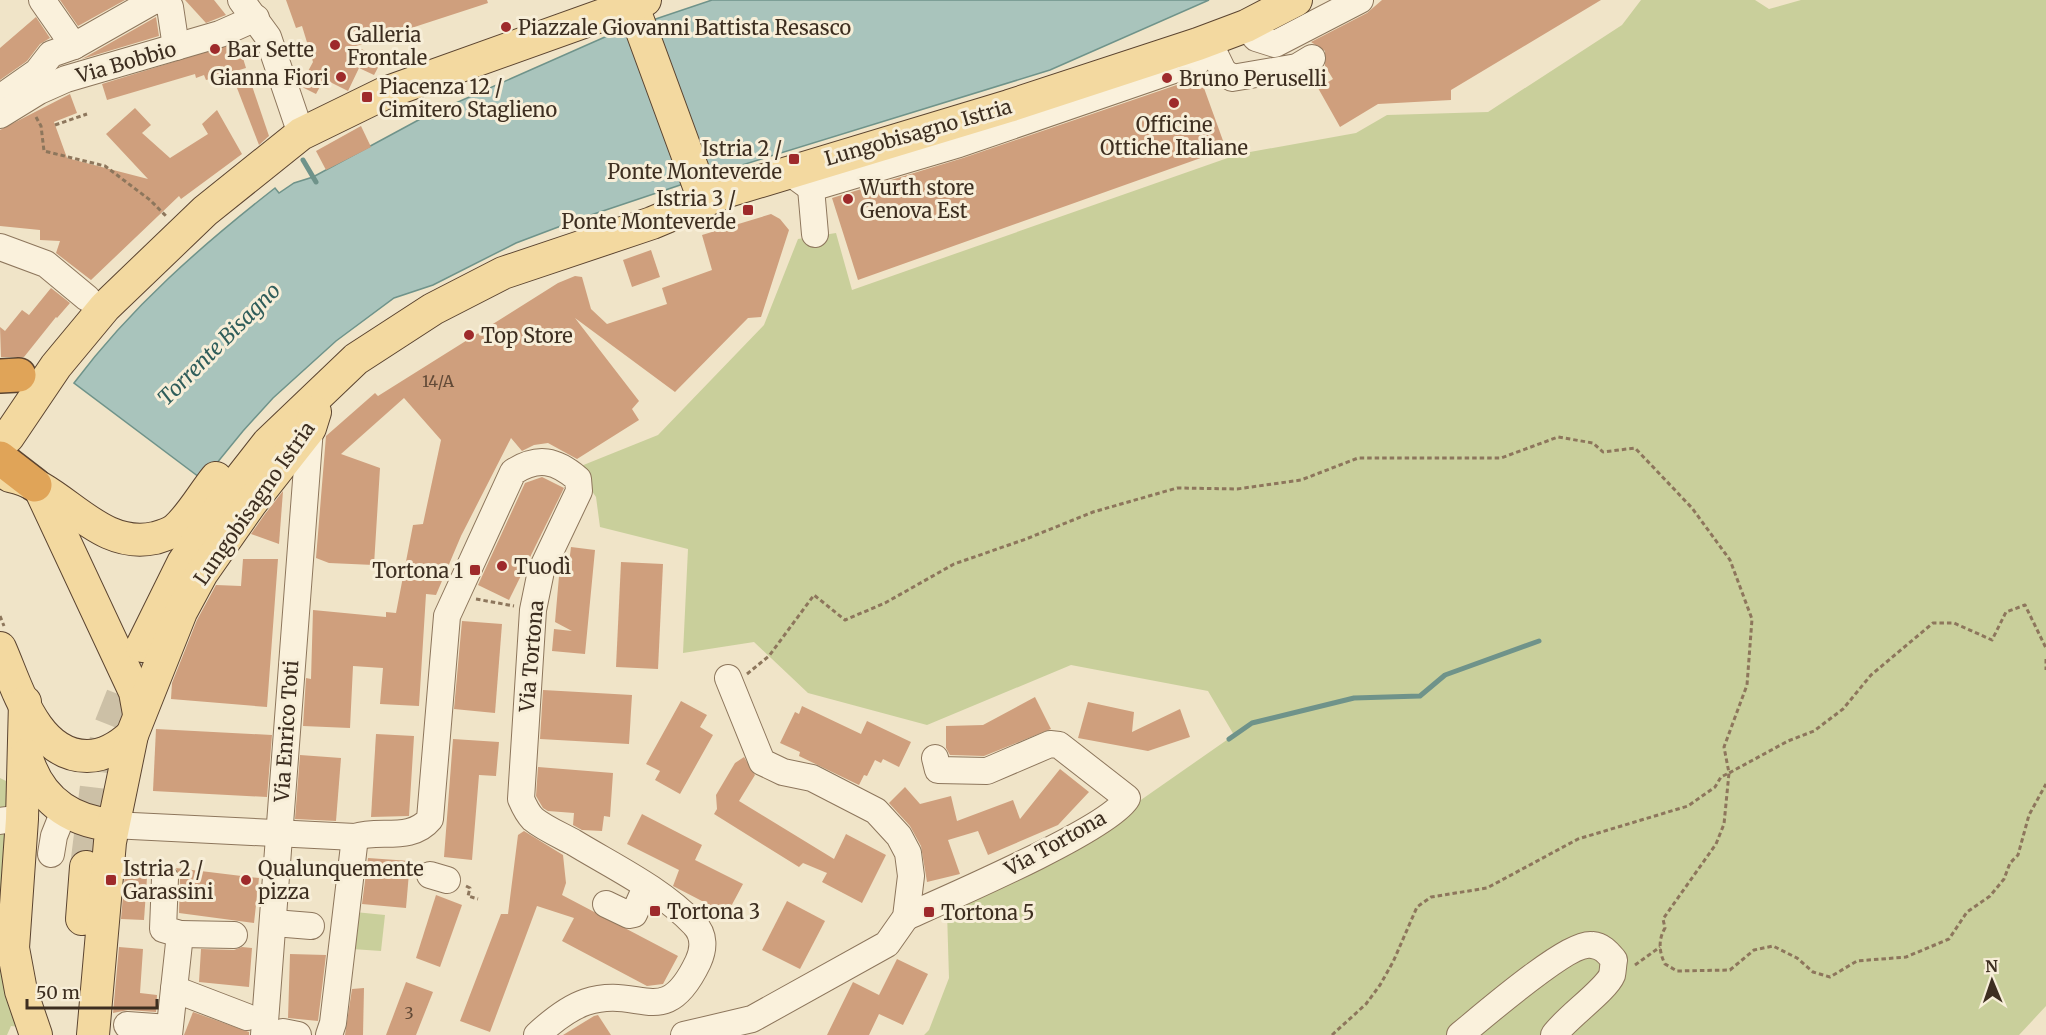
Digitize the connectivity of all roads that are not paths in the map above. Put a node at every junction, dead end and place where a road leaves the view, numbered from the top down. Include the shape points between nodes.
1 (42, 0) edge
2 (155, 0) edge
3 (161, 0) edge
4 (1296, 0) edge
5 (1360, 0) edge
6 (637, 6) edge
7 (248, 9) edge
8 (1246, 26) junction
9 (1203, 42) junction
10 (74, 46) junction
11 (176, 47) junction
12 (1312, 58) dead end
13 (5, 95) edge
14 (0, 115) edge
15 (301, 134) junction
16 (268, 160) junction
17 (806, 175) junction
18 (700, 192) junction
19 (652, 222) junction
20 (815, 234) dead end
21 (0, 247) edge
22 (87, 298) junction
23 (9, 375) edge
24 (322, 388) junction
25 (310, 428) junction
26 (4, 448) edge
27 (0, 474) edge
28 (37, 486) junction
29 (142, 646) tunnel mouth
30 (0, 648) edge
31 (728, 678) road end
32 (25, 702) junction
33 (135, 725) junction
34 (24, 749) junction
35 (935, 758) dead end
36 (64, 812) junction
37 (112, 825) junction
38 (279, 832) junction
39 (355, 837) junction
40 (51, 854) dead end
41 (86, 867) tunnel mouth
42 (165, 878) dead end
43 (646, 887) junction
44 (606, 904) dead end
45 (906, 917) junction
46 (274, 923) junction
47 (311, 926) dead end
48 (180, 934) junction
49 (234, 934) dead end
50 (174, 989) junction
51 (127, 1025) dead end
52 (273, 1030) edge
53 (169, 1031) edge
54 (36, 1035) edge
55 (74, 1035) edge
56 (93, 1035) edge
57 (329, 1035) edge
58 (537, 1035) edge
59 (684, 1035) edge
60 (1460, 1035) edge
61 (1554, 1035) edge

1 - 10 street
2 - 10 street
3 - 11 street via 170,7
4 - 8 main road, Lungobisagno Istria
5 - 8 street via 1275,44 1256,38
6 - 15 main road via 385,93
6 - 18 main road
7 - 11 street, Via Bobbio via 220,34
7 - 15 street via 268,37
8 - 9 main road, Lungobisagno Istria
9 - 12 street via 1232,78 1297,67
9 - 17 main road, Lungobisagno Istria via 956,134
10 - 13 street via 48,56 38,72
11 - 14 street, Via Bobbio via 66,80
15 - 16 main road
16 - 22 main road via 233,171 190,198
16 - 26 main road via 205,211 105,307 56,366
17 - 18 main road, Lungobisagno Istria
17 - 19 main road via 732,202
17 - 20 street
18 - 19 main road, Lungobisagno Istria
19 - 24 main road, Lungobisagno Istria via 503,273 433,309 356,359
21 - 22 street via 46,264
22 - 23 main road via 35,361
24 - 25 main road, Lungobisagno Istria
24 - 28 main road via 272,415 250,436 176,529 163,536 140,541 114,537
24 - 29 main road, Lungobisagno Istria via 268,443 208,524 183,563
25 - 33 main road, Lungobisagno Istria via 202,573 181,612
25 - 38 street, Via Enrico Toti
26 - 28 highway
27 - 28 main road
28 - 33 main road via 130,682
30 - 32 main road
31 - 45 street via 762,762 783,772 812,778 876,811 899,836 908,853 911,876
32 - 33 main road via 45,737 72,754 104,754 114,749
32 - 34 main road
33 - 37 main road, Lungobisagno Istria
34 - 36 main road via 35,778
34 - 54 main road via 13,948 21,991
35 - 45 street, Via Tortona via 938,770 987,771 1050,744 1059,746 1127,798 1088,828 1025,862
36 - 37 main road
36 - 40 street
37 - 38 street, Via Tortona
37 - 56 main road, Lungobisagno Istria
38 - 39 street, Via Tortona
38 - 46 street, Via Enrico Toti
39 - 43 street, Via Tortona via 368,833 404,834 423,827 430,819 447,616 513,472 527,463 553,462 578,479 579,491 541,571 533,610 521,800 534,819
39 - 57 street
41 - 55 main road
42 - 48 street via 163,929
43 - 44 street via 634,914
43 - 58 street, Via Tortona via 681,912 701,934 702,953 688,983 674,998 663,1002 603,998 585,1002 556,1018
45 - 59 street via 887,944 752,1019
46 - 47 street
46 - 52 street, Via Enrico Toti
48 - 49 street
48 - 50 street
50 - 52 street
50 - 53 street
51 - 53 street
60 - 61 street via 1522,984 1572,951 1590,944 1604,948 1614,960 1612,976

